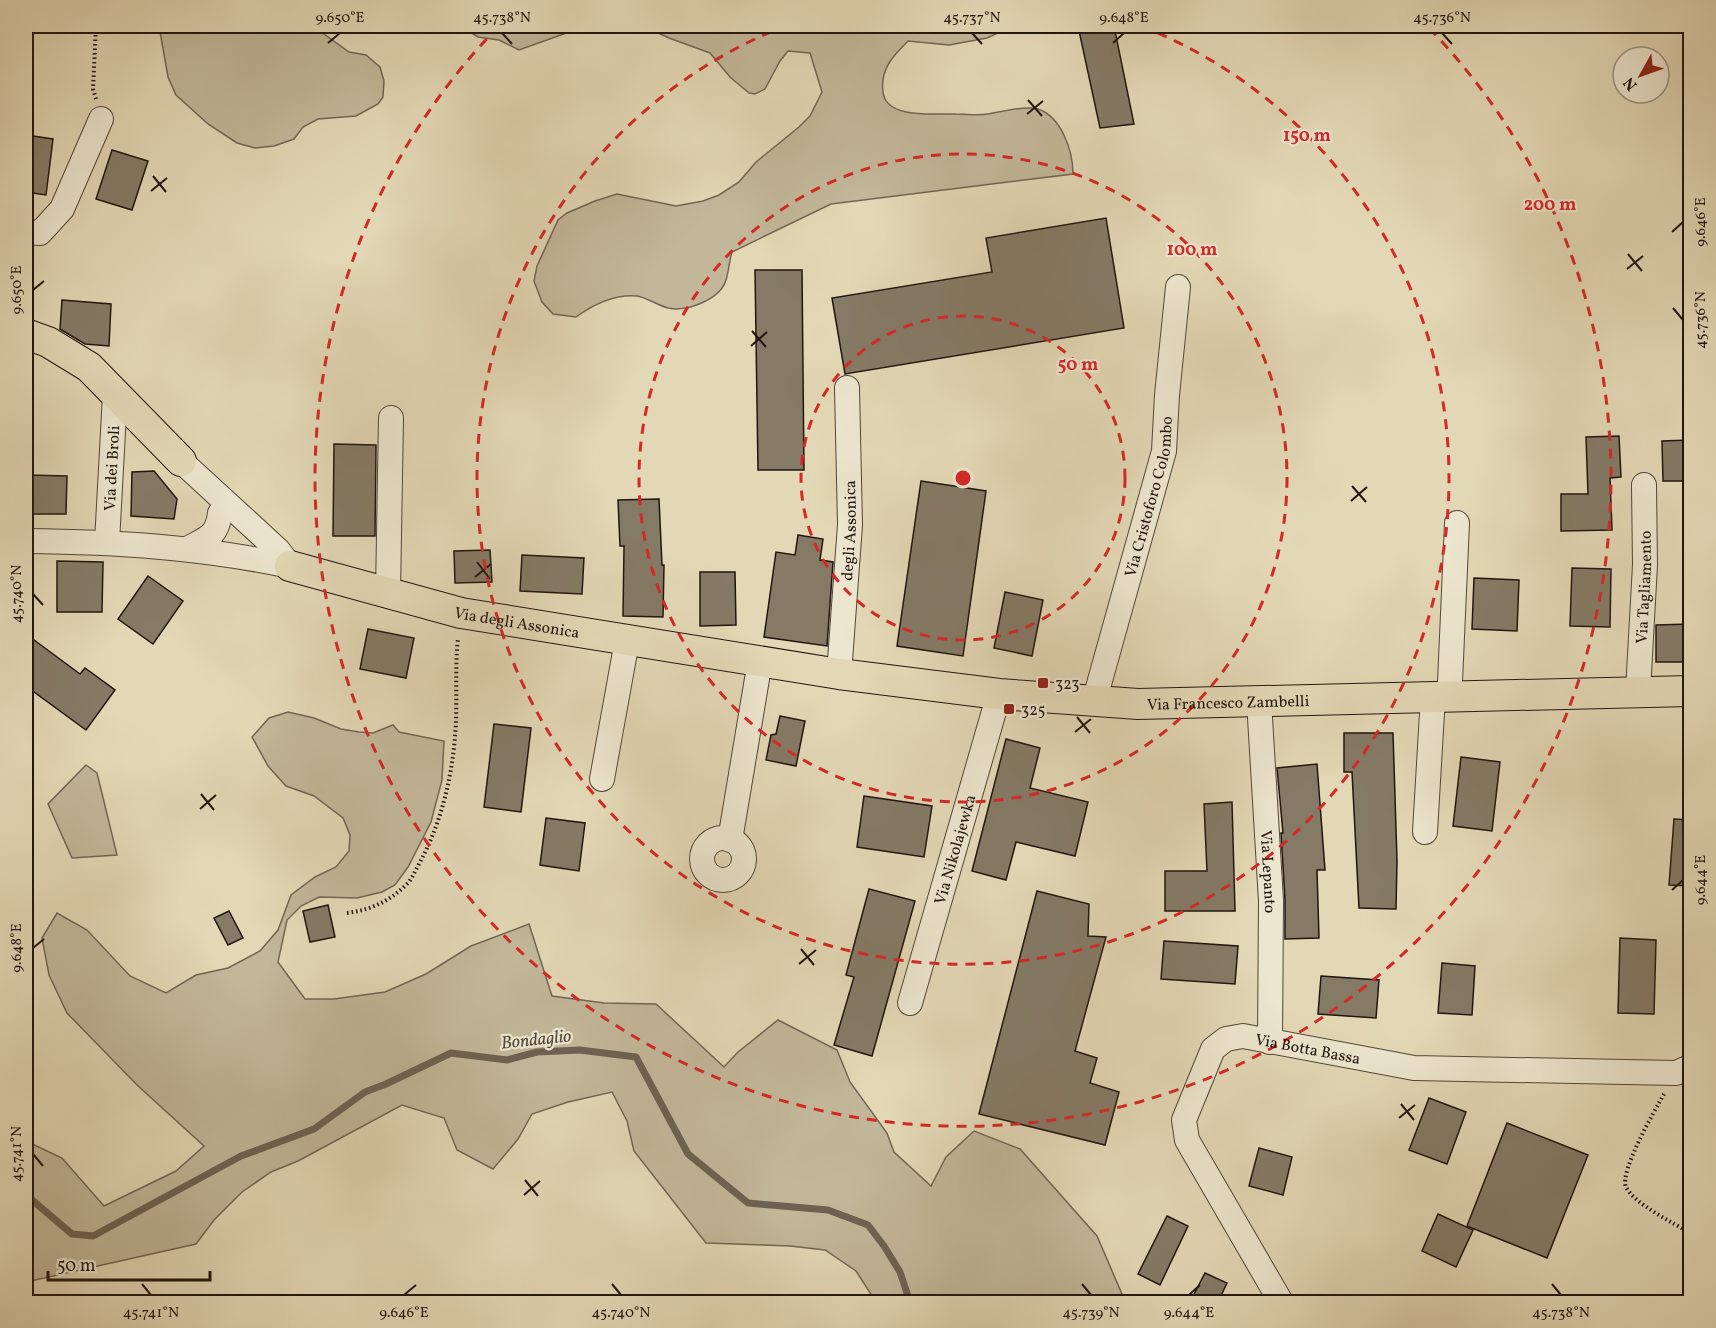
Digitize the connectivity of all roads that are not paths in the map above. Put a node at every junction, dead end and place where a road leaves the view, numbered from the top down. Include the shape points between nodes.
1 (101, 119) road end
2 (26, 232) edge
3 (1178, 287) dead end
4 (26, 334) edge
5 (847, 388) dead end
6 (115, 395) junction
7 (391, 418) dead end
8 (181, 461) junction
9 (1644, 485) dead end
10 (220, 513) junction
11 (1457, 523) dead end
12 (26, 541) edge
13 (107, 542) junction
14 (187, 549) junction
15 (260, 560) junction
16 (290, 566) junction
17 (388, 593) junction
18 (627, 641) junction
19 (760, 661) junction
20 (839, 674) junction
21 (1638, 691) junction
22 (1690, 691) edge
23 (1005, 695) junction
24 (1440, 696) junction
25 (1259, 701) junction
26 (1094, 702) junction
27 (602, 779) dead end
28 (1425, 832) dead end
29 (730, 840) dead end
30 (910, 1003) dead end
31 (1270, 1042) junction
32 (1683, 1070) edge
33 (1281, 1302) edge

1 - 2 street via 62,209 40,233
3 - 26 street, Via Cristoforo Colombo via 1164,451
4 - 6 main road via 48,342 89,367
5 - 20 street, degli Assonica via 850,525
6 - 8 main road
6 - 13 street, Via dei Broli
7 - 17 street
8 - 10 street
8 - 16 street via 278,550
9 - 21 street, Via Tagliamento via 1645,565
10 - 14 street via 212,536
10 - 15 street
11 - 24 street via 1450,682
12 - 13 street, Via degli Assonica
13 - 14 street, Via degli Assonica
14 - 15 street, Via degli Assonica
15 - 16 street, Via degli Assonica
16 - 17 main road, Via degli Assonica
17 - 18 main road, Via degli Assonica via 461,613
18 - 19 main road, Via degli Assonica
18 - 27 street
19 - 20 main road, Via degli Assonica
19 - 29 street
20 - 23 main road, Via degli Assonica
21 - 22 main road, Via Francesco Zambelli
21 - 24 main road, Via Francesco Zambelli
23 - 26 main road, Via Francesco Zambelli
23 - 30 street, Via Nikolajewka
24 - 25 main road, Via Francesco Zambelli
24 - 28 street
25 - 26 main road, Via Francesco Zambelli
25 - 31 street, Via Lepanto via 1271,900
31 - 32 street, Via Botta Bassa via 1414,1068
31 - 33 street, Via Botta Bassa via 1243,1036 1226,1039 1213,1049 1184,1120 1187,1140

